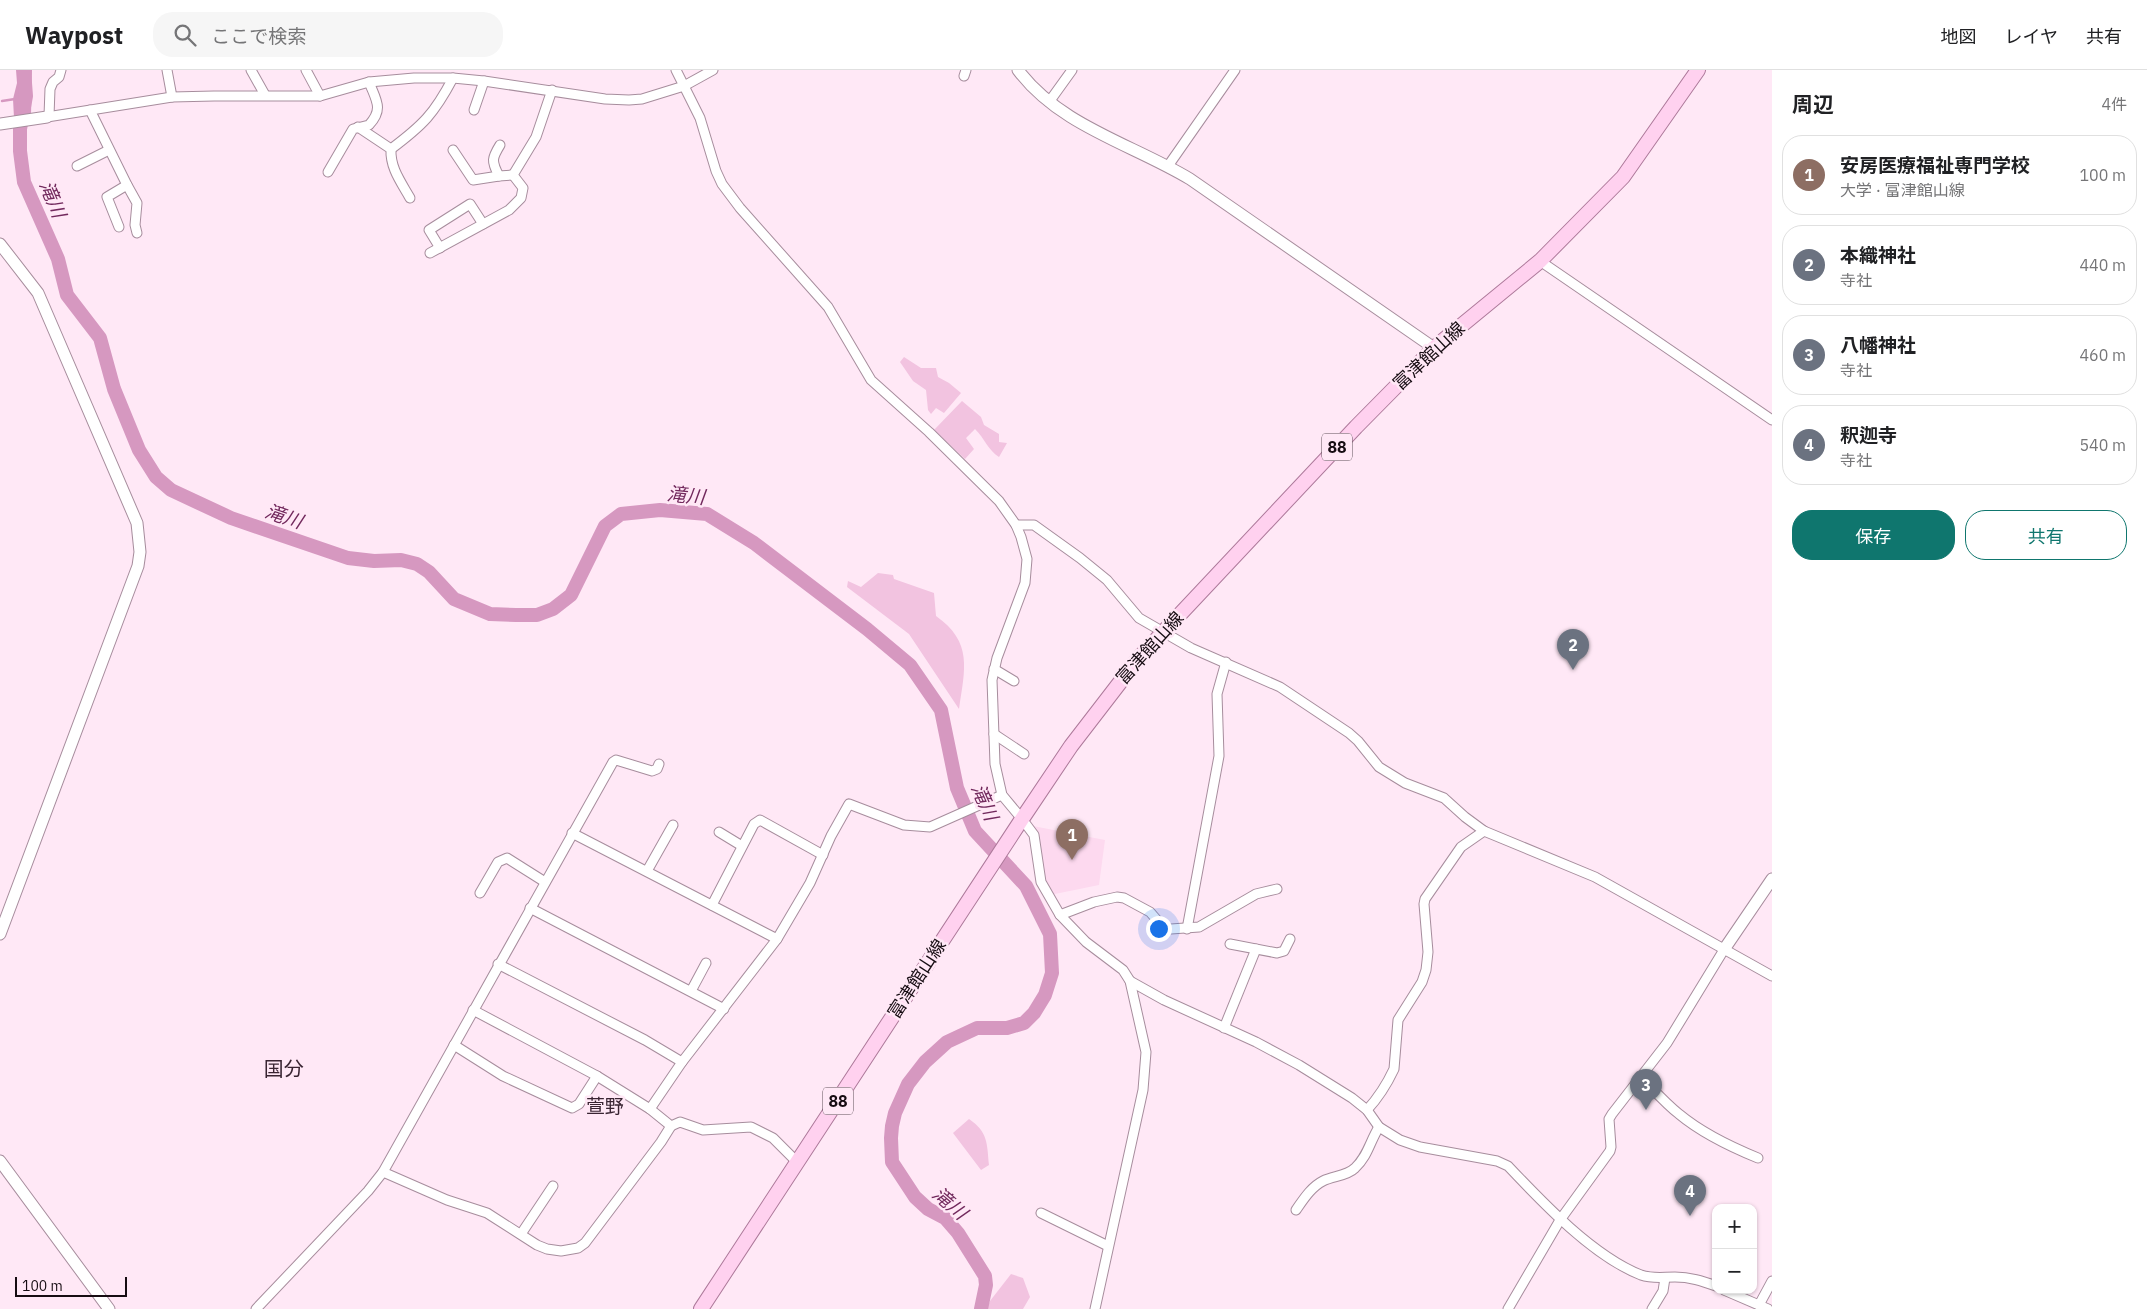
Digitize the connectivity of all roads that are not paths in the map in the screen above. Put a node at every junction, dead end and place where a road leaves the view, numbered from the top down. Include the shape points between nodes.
1 (60, 70) edge
2 (167, 70) edge
3 (252, 70) edge
4 (306, 70) edge
5 (676, 70) edge
6 (713, 70) edge
7 (1018, 70) edge
8 (1072, 70) edge
9 (1235, 70) edge
10 (1698, 70) edge
11 (453, 78) junction
12 (484, 81) junction
13 (369, 82) junction
14 (684, 86) junction
15 (552, 90) junction
16 (265, 95) junction
17 (320, 96) junction
18 (172, 97) junction
19 (1049, 102) junction
20 (90, 110) junction
21 (474, 110) dead end
22 (48, 117) junction
23 (0, 124) edge
24 (358, 127) junction
25 (500, 145) dead end
26 (391, 149) junction
27 (109, 150) junction
28 (453, 150) dead end
29 (77, 166) dead end
30 (1168, 166) junction
31 (328, 172) dead end
32 (499, 176) junction
33 (513, 176) junction
34 (127, 185) junction
35 (410, 198) dead end
36 (483, 224) junction
37 (119, 227) dead end
38 (137, 233) dead end
39 (0, 244) edge
40 (440, 248) junction
41 (430, 253) dead end
42 (1540, 261) junction
43 (1434, 348) junction
44 (1772, 420) edge
45 (1016, 524) junction
46 (1163, 632) junction
47 (1226, 662) junction
48 (994, 669) junction
49 (1014, 680) dead end
50 (994, 734) junction
51 (1024, 754) dead end
52 (660, 764) dead end
53 (1002, 795) junction
54 (1022, 818) junction
55 (673, 825) dead end
56 (1484, 831) junction
57 (719, 832) dead end
58 (572, 833) junction
59 (742, 846) junction
60 (823, 855) junction
61 (648, 871) junction
62 (1772, 879) edge
63 (545, 882) junction
64 (1277, 889) dead end
65 (480, 893) dead end
66 (712, 905) junction
67 (530, 908) junction
68 (1060, 915) junction
69 (1187, 929) junction
70 (0, 934) edge
71 (1290, 938) dead end
72 (777, 939) junction
73 (1230, 944) dead end
74 (1725, 948) junction
75 (1256, 949) junction
76 (706, 963) dead end
77 (498, 964) junction
78 (1772, 976) edge
79 (1130, 981) junction
80 (691, 991) junction
81 (473, 1010) junction
82 (724, 1010) junction
83 (1224, 1028) junction
84 (454, 1045) junction
85 (682, 1062) junction
86 (597, 1076) junction
87 (1640, 1076) junction
88 (650, 1109) junction
89 (1367, 1110) junction
90 (671, 1126) junction
91 (1379, 1127) junction
92 (1758, 1158) dead end
93 (0, 1161) edge
94 (797, 1162) junction
95 (382, 1172) junction
96 (553, 1186) dead end
97 (1296, 1210) dead end
98 (1042, 1213) dead end
99 (1560, 1220) junction
100 (521, 1234) junction
101 (1108, 1246) junction
102 (1665, 1278) junction
103 (1772, 1281) edge
104 (1712, 1285) edge
105 (1733, 1294) edge
106 (1759, 1305) junction
107 (110, 1309) edge
108 (256, 1309) edge
109 (701, 1309) edge
110 (1095, 1309) edge
111 (1508, 1309) edge
112 (1652, 1309) edge
113 (1768, 1309) edge

1 - 22 street via 59,79 50,89
2 - 18 street
3 - 16 street
4 - 17 street
5 - 14 street
6 - 14 street
7 - 19 street
8 - 19 street
9 - 30 street
10 - 42 main road, 富津館山線 / 88 via 1623,177
11 - 12 street
11 - 13 street
11 - 26 street via 438,106 416,130
12 - 15 street
12 - 21 street
13 - 17 street
13 - 24 street via 378,113 369,125
14 - 15 street via 642,99 623,101
14 - 45 street via 700,118 722,184 828,307 870,380 968,470 999,501
15 - 33 street via 536,137
16 - 17 street
16 - 18 street
18 - 20 street
19 - 30 street via 1084,126
20 - 22 street
20 - 27 street
22 - 23 street
24 - 26 street
24 - 31 street
25 - 32 street via 492,165
26 - 35 street via 393,168
27 - 29 street
27 - 34 street
28 - 32 street via 473,180
30 - 43 street
32 - 33 street
33 - 36 street via 523,188 521,198 509,210
34 - 37 street via 107,198
34 - 38 street via 137,203
36 - 40 street
36 - 40 street via 470,204 428,230
39 - 70 street via 38,294 137,523 140,552 138,566
40 - 41 street
42 - 43 main road, 富津館山線 / 88
42 - 44 street
43 - 46 main road, 富津館山線 / 88
45 - 46 street via 1034,525 1080,558 1107,580 1139,618
45 - 48 street via 1027,571
46 - 47 street
46 - 54 main road, 富津館山線 / 88 via 1110,693
47 - 56 street via 1280,687 1349,733 1379,767 1405,783 1444,798
47 - 69 street via 1216,694 1219,756
48 - 49 street
48 - 50 street
50 - 51 street
50 - 53 street via 994,764
52 - 58 street via 652,771 616,760
53 - 54 street
53 - 60 street via 930,827 904,825 849,804
54 - 68 street via 1034,836 1042,882
54 - 94 main road, 富津館山線 / 88
55 - 61 street
56 - 74 street via 1596,877
56 - 89 street via 1461,847 1425,899 1426,970 1398,1020 1391,1076
57 - 59 street
58 - 61 street
58 - 63 street
59 - 60 street via 754,824 760,820
59 - 66 street
60 - 72 street
61 - 66 street
62 - 74 street
63 - 65 street via 507,858 498,862
63 - 67 street
64 - 69 street via 1256,894 1214,920
66 - 72 street
67 - 77 street
67 - 80 street
68 - 69 street via 1094,902 1124,898 1150,912 1163,927
68 - 79 street via 1086,942 1123,970
71 - 75 street via 1284,951
72 - 82 street
73 - 75 street
74 - 78 street
74 - 87 street via 1667,1042
75 - 83 street
76 - 80 street
77 - 81 street
77 - 85 street
79 - 83 street
79 - 101 street via 1146,1052 1146,1069
80 - 82 street
81 - 84 street
81 - 86 street
82 - 85 street
83 - 89 street via 1299,1065
84 - 86 street via 503,1076 572,1108
84 - 95 street
85 - 88 street
86 - 88 street
87 - 92 street via 1680,1115 1730,1146
87 - 99 street via 1609,1119 1610,1151
88 - 90 street
89 - 91 street
90 - 94 street via 680,1122 702,1130 751,1126 773,1138
90 - 100 street via 585,1243 578,1248 561,1251 537,1245
91 - 97 street via 1365,1158 1351,1172 1314,1187
91 - 99 street via 1420,1147 1497,1161 1508,1166
93 - 107 street
94 - 109 main road, 富津館山線 / 88
95 - 100 street via 446,1200 487,1213
95 - 108 street via 368,1191
96 - 100 street
98 - 101 street
99 - 102 street via 1623,1265 1654,1279
99 - 111 street
101 - 110 street
102 - 104 street via 1694,1279
102 - 112 street via 1663,1291
103 - 106 street
105 - 106 street
106 - 113 street

